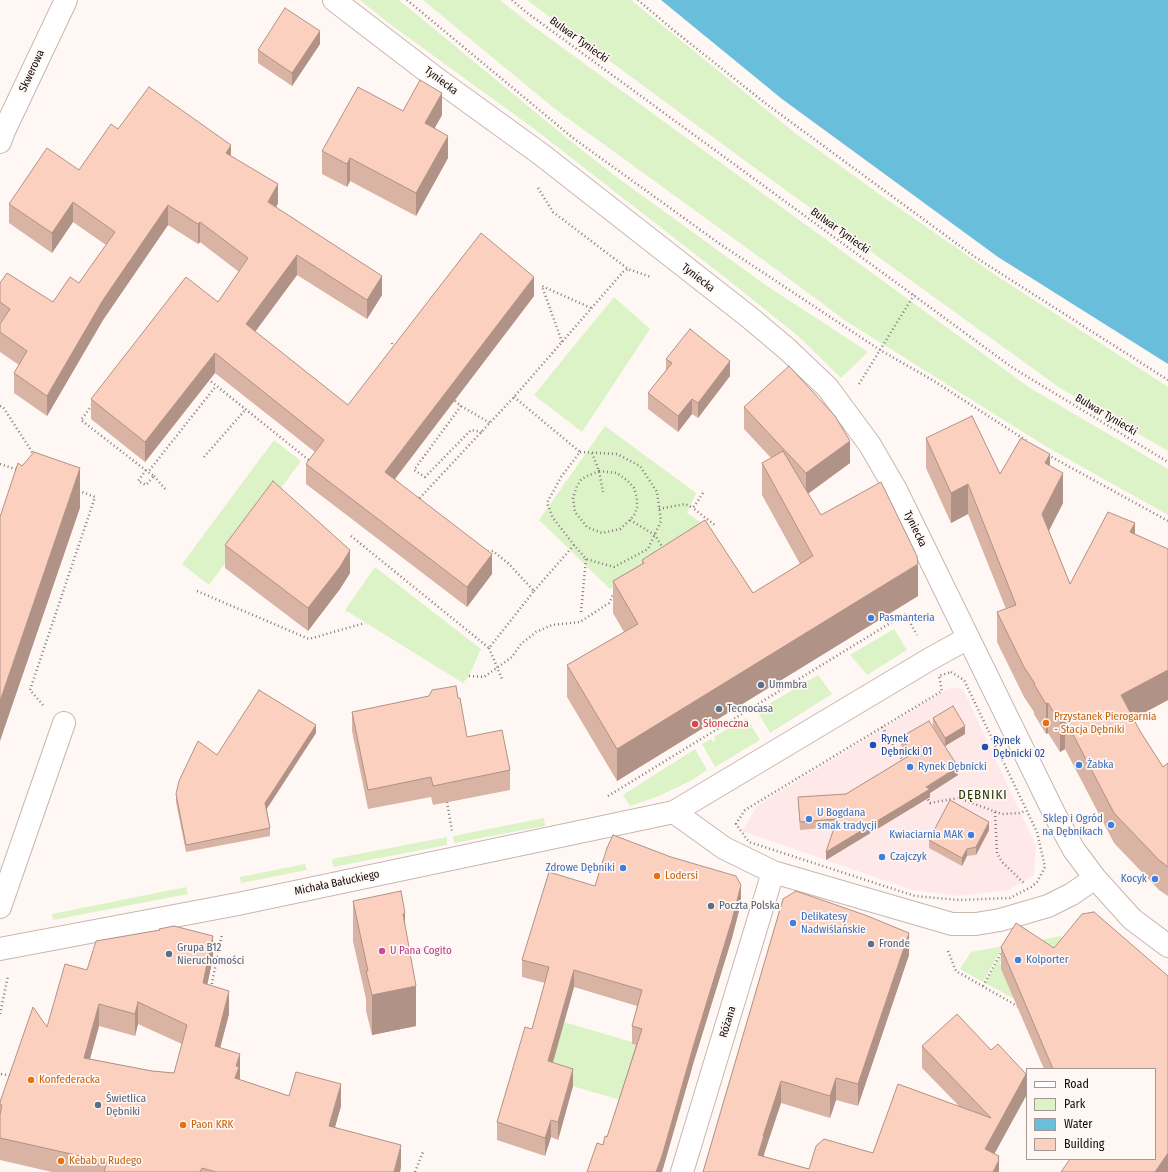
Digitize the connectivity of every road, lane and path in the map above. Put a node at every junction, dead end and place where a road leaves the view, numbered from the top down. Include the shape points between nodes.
1 (66, 0) edge
2 (334, 0) edge
3 (407, 0) edge
4 (512, 0) edge
5 (638, 0) edge
6 (0, 142) edge
7 (628, 269) dead end
8 (914, 294) junction
9 (591, 308) junction
10 (562, 342) junction
11 (392, 343) dead end
12 (880, 350) junction
13 (396, 354) edge
14 (207, 378) edge
15 (1168, 380) edge
16 (216, 386) junction
17 (857, 386) dead end
18 (514, 397) junction
19 (455, 401) edge
20 (95, 402) edge
21 (0, 406) edge
22 (461, 406) junction
23 (246, 409) junction
24 (490, 423) junction
25 (482, 432) junction
26 (1033, 445) edge
27 (580, 452) junction
28 (592, 453) junction
29 (1046, 454) edge
30 (35, 456) edge
31 (204, 457) dead end
32 (1168, 462) edge
33 (312, 463) edge
34 (0, 464) edge
35 (22, 471) edge
36 (147, 471) junction
37 (599, 471) junction
38 (154, 476) junction
39 (73, 489) edge
40 (166, 490) dead end
41 (604, 492) dead end
42 (703, 493) dead end
43 (422, 507) edge
44 (693, 508) junction
45 (660, 509) junction
46 (630, 520) junction
47 (1168, 521) edge
48 (716, 526) dead end
49 (655, 535) junction
50 (351, 536) dead end
51 (574, 545) junction
52 (668, 547) edge
53 (663, 548) junction
54 (482, 552) edge
55 (661, 554) edge
56 (586, 559) junction
57 (617, 587) edge
58 (534, 590) junction
59 (197, 591) dead end
60 (581, 612) dead end
61 (365, 622) dead end
62 (968, 638) junction
63 (921, 642) dead end
64 (489, 648) junction
65 (497, 668) junction
66 (468, 676) dead end
67 (502, 679) dead end
68 (44, 706) dead end
69 (64, 723) dead end
70 (882, 727) junction
71 (905, 762) edge
72 (926, 796) edge
73 (605, 797) dead end
74 (446, 802) edge
75 (1026, 810) junction
76 (674, 812) junction
77 (995, 812) junction
78 (452, 828) dead end
79 (453, 833) dead end
80 (446, 834) dead end
81 (773, 872) junction
82 (1095, 878) junction
83 (1031, 887) junction
84 (0, 906) edge
85 (222, 932) dead end
86 (1005, 946) edge
87 (1168, 946) edge
88 (0, 949) edge
89 (948, 952) dead end
90 (983, 986) junction
91 (210, 991) edge
92 (1025, 1002) edge
93 (0, 1074) edge
94 (17, 1077) edge
95 (423, 1152) dead end
96 (415, 1172) edge
97 (682, 1172) edge

1 - 6 street, Skwerowa
2 - 62 street, Tyniecka via 542,155 749,317 828,388 870,445 896,490
3 - 12 path via 573,138 720,244
4 - 8 path, Bulwar Tyniecki
5 - 15 path via 764,103 975,257
7 - 9 path
8 - 12 path
8 - 32 path, Bulwar Tyniecki via 1013,368
9 - 10 path
9 - 10 path via 542,286
10 - 18 path
11 - 13 path
12 - 17 path
12 - 26 path via 934,381
14 - 16 path
16 - 23 path
16 - 36 path
18 - 24 path
18 - 27 path
19 - 22 path
20 - 36 path via 81,420
21 - 30 path
22 - 24 path
22 - 25 path via 414,470 424,477 472,430
23 - 31 path
23 - 33 path
24 - 25 path
25 - 43 path via 416,502
27 - 28 path
27 - 51 path via 561,477 547,503 554,518
28 - 37 path
28 - 45 path via 617,454 640,466 658,492
29 - 47 path
34 - 35 path
36 - 38 path
36 - 38 path via 138,481 146,485
37 - 41 path
37 - 46 path via 617,473 634,488 637,507
37 - 46 path via 585,477 577,486 572,498 575,512 587,527 602,533 620,529
38 - 40 path
39 - 68 path via 95,496 30,690
42 - 44 path
44 - 45 path via 685,504
44 - 48 path
45 - 49 path via 661,521
46 - 49 path
49 - 53 path
49 - 56 path via 648,549 614,567
50 - 64 path
51 - 56 path
51 - 58 path
52 - 53 path
53 - 55 path
54 - 58 path via 493,551
56 - 60 path
57 - 65 path via 609,603 580,622 552,625 536,632 521,644 512,657
58 - 64 path
59 - 61 path via 309,639
62 - 76 street
62 - 82 street via 1055,815 1074,850
63 - 73 path via 905,614
64 - 65 path
65 - 66 path via 484,676
65 - 67 path
69 - 84 street
70 - 71 path
70 - 75 path via 942,691 939,676 951,672 964,680
70 - 83 path via 745,810 736,824 749,842 914,896 959,900 1010,898
72 - 77 path via 930,803 958,798
74 - 78 path
75 - 77 path via 1020,813
75 - 83 path via 1037,832 1045,867 1037,882
76 - 81 street via 724,848
76 - 88 street, Michała Bałuckiego via 238,904
77 - 83 path via 997,853 1002,862 1022,882
79 - 80 path
81 - 82 street via 952,924 1000,920 1048,906
81 - 97 street, Różana
82 - 87 street via 1132,919
85 - 91 path
86 - 90 path
89 - 90 path via 956,971
90 - 92 path via 1020,1008
93 - 94 path
95 - 96 path

